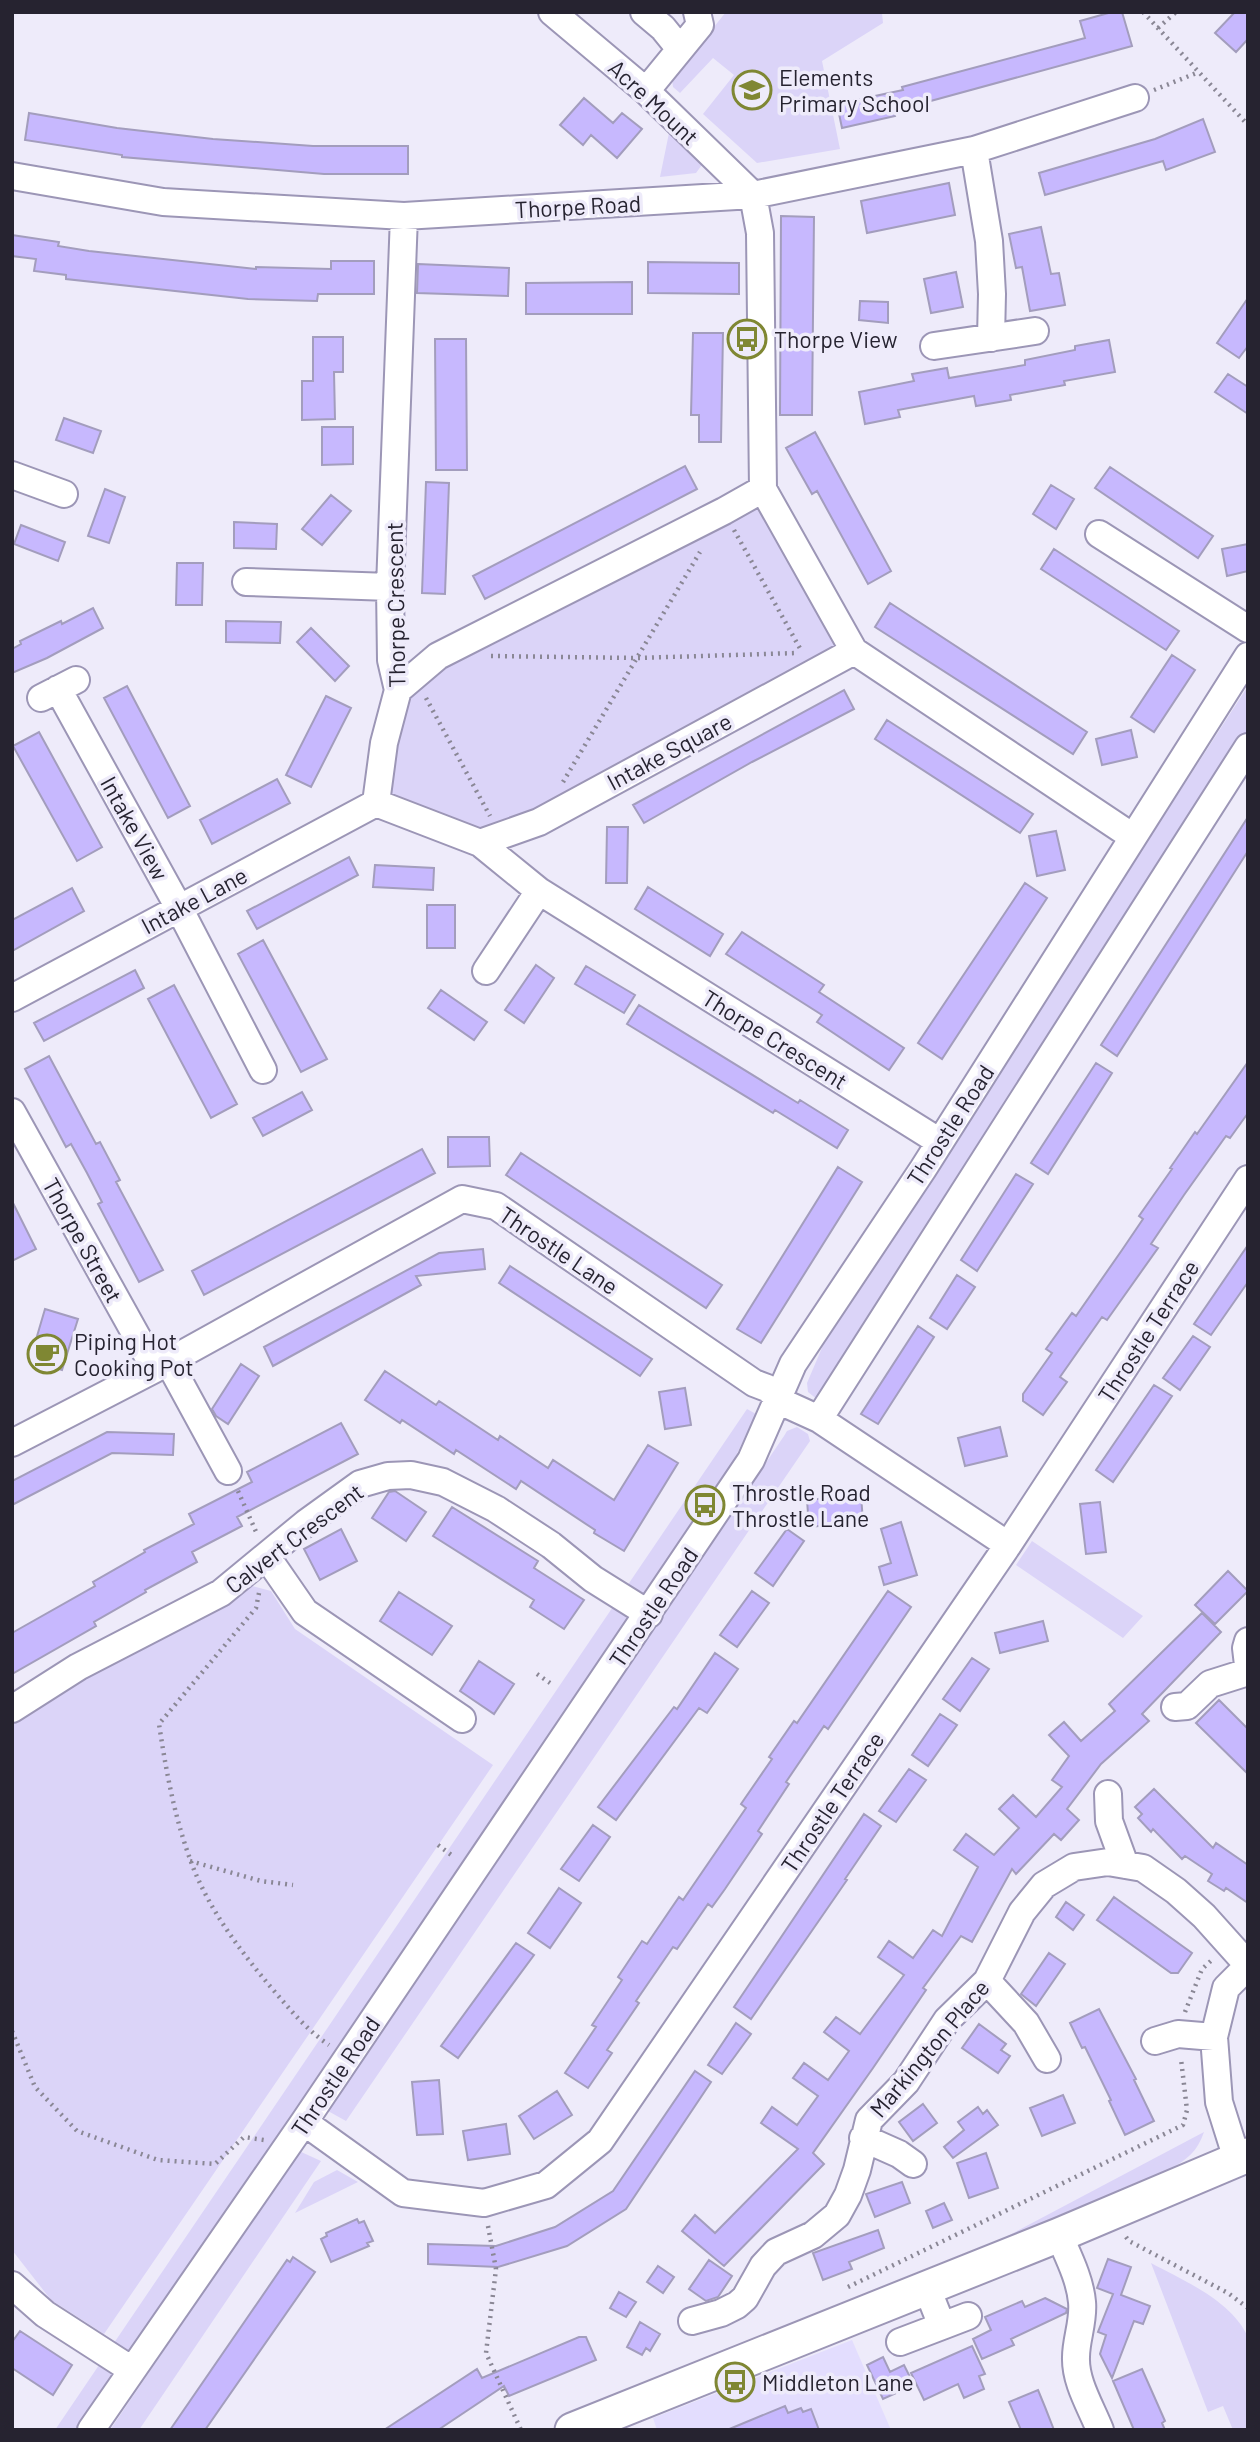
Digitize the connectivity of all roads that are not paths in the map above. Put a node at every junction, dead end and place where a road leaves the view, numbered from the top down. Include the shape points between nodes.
1 (552, 12) edge
2 (644, 12) edge
3 (698, 19) edge
4 (680, 50) junction
5 (646, 91) junction
6 (1135, 98) road end
7 (974, 150) junction
8 (12, 176) edge
9 (753, 195) junction
10 (404, 216) junction
11 (1035, 331) dead end
12 (991, 338) junction
13 (934, 346) dead end
14 (12, 475) edge
15 (763, 489) junction
16 (64, 494) dead end
17 (1099, 534) dead end
18 (246, 582) dead end
19 (390, 587) junction
20 (1248, 629) edge
21 (854, 651) junction
22 (1248, 656) edge
23 (406, 683) junction
24 (58, 689) dead end
25 (1248, 747) edge
26 (376, 803) junction
27 (1133, 837) junction
28 (490, 839) junction
29 (539, 891) junction
30 (179, 908) junction
31 (485, 971) dead end
32 (12, 998) edge
33 (263, 1070) dead end
34 (12, 1112) edge
35 (940, 1142) junction
36 (1248, 1179) edge
37 (162, 1365) junction
38 (778, 1396) junction
39 (819, 1419) junction
40 (12, 1443) edge
41 (228, 1471) road end
42 (1008, 1545) junction
43 (267, 1557) junction
44 (649, 1614) junction
45 (1248, 1641) edge
46 (1248, 1665) edge
47 (1248, 1672) edge
48 (1175, 1707) dead end
49 (12, 1709) edge
50 (462, 1719) dead end
51 (1108, 1794) dead end
52 (1125, 1864) junction
53 (1248, 1966) edge
54 (987, 1981) junction
55 (1214, 2037) junction
56 (1167, 2038) road end
57 (1046, 2059) dead end
58 (297, 2133) junction
59 (863, 2138) junction
60 (1243, 2157) edge
61 (913, 2164) dead end
62 (1059, 2235) junction
63 (12, 2285) edge
64 (927, 2288) junction
65 (22, 2306) edge
66 (968, 2316) dead end
67 (692, 2321) dead end
68 (942, 2326) junction
69 (900, 2342) dead end
70 (132, 2370) junction
71 (91, 2430) edge
72 (572, 2430) edge
73 (1100, 2430) edge

1 - 5 street, Acre Mount
2 - 4 street
3 - 4 street
4 - 5 street
5 - 9 street, Acre Mount
6 - 7 street, Thorpe Road
7 - 9 street, Thorpe Road
7 - 12 street via 989,241
8 - 10 street, Thorpe Road via 163,202
9 - 10 street, Thorpe Road
9 - 15 street via 760,233
10 - 19 street, Thorpe Crescent
11 - 12 street
12 - 13 street
14 - 16 street
15 - 21 street
15 - 23 street via 438,656
17 - 20 street
18 - 19 street
19 - 23 street, Thorpe Crescent via 391,660
21 - 27 street
21 - 28 street, Intake Square via 539,822
22 - 27 street, Throstle Road
23 - 26 street, Thorpe Crescent via 384,744
24 - 30 street, Intake View
25 - 39 street, Throstle Road
26 - 28 street, Thorpe Crescent
26 - 30 street, Intake Lane
27 - 35 street, Throstle Road
28 - 29 street, Thorpe Crescent
29 - 31 street
29 - 35 street, Thorpe Crescent
30 - 32 street, Intake Lane
30 - 33 street, Intake View
34 - 37 street, Thorpe Street
35 - 38 street, Throstle Road via 793,1364
36 - 42 street, Throstle Terrace
37 - 38 street, Throstle Lane via 462,1199 496,1206
37 - 40 street, Throstle Lane
37 - 41 street, Thorpe Street
38 - 39 street, Throstle Lane
38 - 44 street, Throstle Road via 751,1460
39 - 42 street, Throstle Lane
42 - 58 street, Throstle Terrace via 600,2141 546,2185 484,2203 403,2193
43 - 44 street, Calvert Crescent via 360,1484 411,1475 443,1482 496,1509
43 - 49 street, Calvert Crescent via 221,1593 78,1667
43 - 50 street via 305,1612
44 - 58 street, Throstle Road
45 - 46 street
47 - 48 street via 1210,1684 1187,1706
51 - 52 street via 1110,1821
52 - 53 street, Markington Place via 1143,1868 1176,1891
52 - 54 street, Markington Place via 1074,1867 1044,1885 1022,1912
53 - 55 street via 1226,1988
54 - 57 street via 1026,2023
54 - 59 street, Markington Place via 947,2020 906,2082 869,2120
55 - 56 street
55 - 60 street via 1219,2102
58 - 70 street, Throstle Road
59 - 61 street, Markington Place
59 - 67 street, Markington Place via 857,2170 837,2215 813,2235 776,2252 737,2305
60 - 62 main road
62 - 64 main road
62 - 73 street via 1082,2302 1076,2357 1079,2380
63 - 65 street
64 - 68 street
64 - 72 main road
65 - 70 street via 45,2314
66 - 68 street
68 - 69 street
70 - 71 street, Throstle Road

